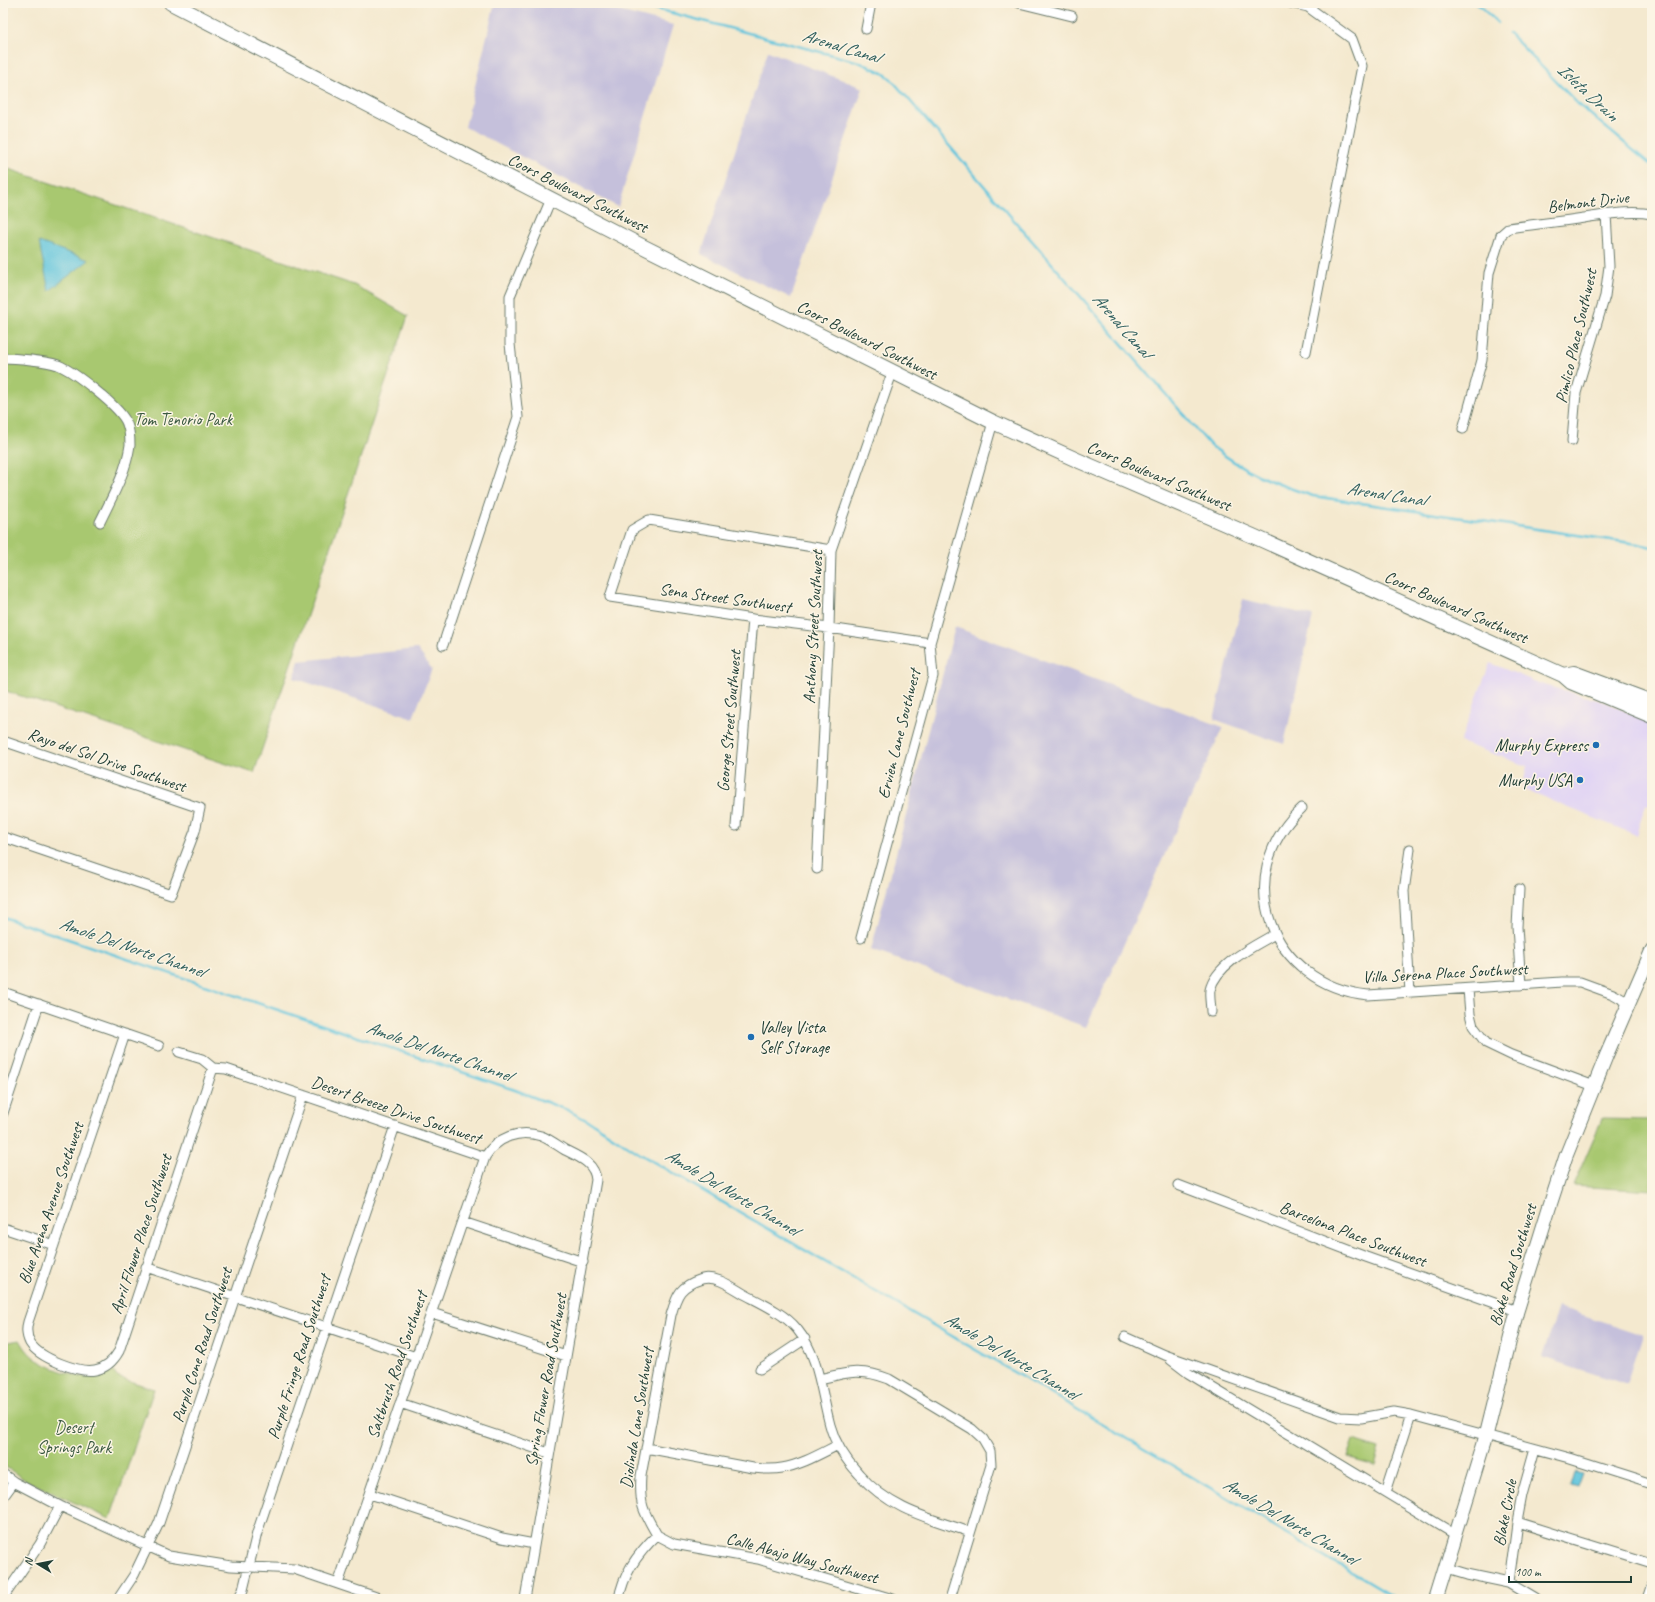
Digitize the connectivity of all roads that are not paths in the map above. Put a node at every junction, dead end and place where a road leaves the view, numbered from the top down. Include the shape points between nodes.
1 (171, 3) edge
2 (871, 3) edge
3 (1019, 3) edge
4 (1290, 3) edge
5 (1072, 16) dead end
6 (866, 29) dead end
7 (551, 199) junction
8 (1606, 214) junction
9 (1652, 214) edge
10 (1306, 352) dead end
11 (3, 358) edge
12 (892, 373) junction
13 (993, 422) junction
14 (1463, 429) dead end
15 (1572, 441) dead end
16 (100, 522) dead end
17 (832, 550) junction
18 (753, 619) junction
19 (829, 628) junction
20 (930, 643) junction
21 (443, 645) dead end
22 (1563, 675) junction
23 (1652, 702) edge
24 (1652, 716) edge
25 (3, 741) edge
26 (1302, 808) dead end
27 (736, 826) dead end
28 (3, 836) edge
29 (1410, 849) dead end
30 (817, 869) dead end
31 (1519, 889) dead end
32 (1275, 934) junction
33 (862, 938) dead end
34 (1652, 950) edge
35 (1521, 985) junction
36 (1468, 989) junction
37 (3, 992) edge
38 (1410, 993) junction
39 (1629, 1003) junction
40 (39, 1004) junction
41 (1211, 1012) dead end
42 (125, 1034) junction
43 (159, 1046) dead end
44 (179, 1052) dead end
45 (213, 1068) junction
46 (1594, 1086) junction
47 (303, 1096) junction
48 (3, 1113) edge
49 (395, 1126) junction
50 (485, 1156) junction
51 (592, 1168) joint
52 (1178, 1185) dead end
53 (463, 1222) junction
54 (3, 1228) edge
55 (54, 1245) junction
56 (583, 1262) junction
57 (146, 1267) junction
58 (235, 1296) junction
59 (1517, 1311) junction
60 (432, 1313) junction
61 (325, 1328) junction
62 (1125, 1337) dead end
63 (804, 1339) junction
64 (1165, 1355) junction
65 (566, 1356) junction
66 (416, 1357) junction
67 (64, 1364) joint
68 (760, 1369) dead end
69 (820, 1379) junction
70 (400, 1403) junction
71 (1411, 1415) junction
72 (1486, 1436) junction
73 (838, 1445) junction
74 (646, 1448) junction
75 (1535, 1449) junction
76 (549, 1453) junction
77 (3, 1474) edge
78 (14, 1482) junction
79 (1652, 1484) edge
80 (1386, 1492) junction
81 (370, 1494) junction
82 (3, 1498) edge
83 (60, 1506) junction
84 (1517, 1522) junction
85 (970, 1532) junction
86 (657, 1535) junction
87 (1456, 1536) junction
88 (534, 1544) junction
89 (148, 1547) junction
90 (1652, 1564) edge
91 (250, 1566) junction
92 (1446, 1568) junction
93 (1509, 1583) junction
94 (338, 1584) junction
95 (1652, 1587) edge
96 (3, 1598) edge
97 (118, 1599) edge
98 (238, 1599) edge
99 (382, 1599) edge
100 (525, 1599) edge
101 (619, 1599) edge
102 (893, 1599) edge
103 (950, 1599) edge
104 (1436, 1599) edge
105 (1536, 1599) edge
106 (1648, 1599) edge

1 - 7 main road, Coors Boulevard Southwest
2 - 6 street
3 - 5 street
4 - 10 street via 1308,7 1352,39 1362,66
7 - 12 main road, Coors Boulevard Southwest
7 - 21 street via 510,296 510,344 518,417
8 - 9 street, Belmont Drive
8 - 14 street, Belmont Drive via 1509,228 1501,235 1490,273 1482,360
8 - 15 street, Pimlico Place Southwest via 1609,266 1605,296 1576,393
11 - 16 street via 58,365 84,380 127,423 130,444 123,474
12 - 13 main road, Coors Boulevard Southwest
12 - 17 street, Anthony Street Southwest
13 - 20 street, Ervien Lane Southwest
13 - 22 main road, Coors Boulevard Southwest
17 - 18 street, Sena Street Southwest via 649,520 632,530 610,597
17 - 19 street, Anthony Street Southwest
18 - 19 street, Sena Street Southwest
18 - 27 street, George Street Southwest
19 - 20 street, Sena Street Southwest
19 - 30 street, Anthony Street Southwest
20 - 33 street, Ervien Lane Southwest via 933,676
22 - 23 main road, Coors Boulevard Southwest via 1574,672
22 - 24 main road, Coors Boulevard Southwest via 1571,682
25 - 28 street, Rayo del Sol Drive Southwest via 200,808 195,832 171,894
26 - 32 street, Villa Serena Place Southwest via 1281,831 1270,857 1264,893
29 - 38 street via 1404,891
31 - 35 street via 1517,928
32 - 38 street, Villa Serena Place Southwest via 1296,963 1315,978 1334,988 1368,996
32 - 41 street via 1230,962 1219,975 1210,992
34 - 39 main road, Blake Road Southwest
35 - 36 street, Villa Serena Place Southwest
35 - 39 street, Villa Serena Place Southwest via 1580,982
36 - 38 street, Villa Serena Place Southwest
36 - 46 street via 1473,1026 1486,1043
37 - 40 street
39 - 46 main road, Blake Road Southwest
40 - 42 street
40 - 48 street
42 - 43 street
42 - 55 street, Blue Avena Avenue Southwest
44 - 45 street, Desert Breeze Drive Southwest via 202,1059
45 - 47 street, Desert Breeze Drive Southwest via 226,1069
45 - 57 street, April Flower Place Southwest
46 - 59 main road, Blake Road Southwest via 1564,1163
47 - 49 street, Desert Breeze Drive Southwest
47 - 58 street, Purple Cone Road Southwest
49 - 50 street, Desert Breeze Drive Southwest
49 - 61 street, Purple Fringe Road Southwest
50 - 51 street, Desert Breeze Drive Southwest via 504,1138 525,1133 541,1136 586,1161
50 - 53 street, Saltbrush Road Southwest
51 - 56 street, Spring Flower Road Southwest via 596,1175 596,1186
52 - 59 street, Barcelona Place Southwest
53 - 56 street
53 - 60 street, Saltbrush Road Southwest
54 - 55 street
55 - 67 street, Blue Avena Avenue Southwest via 26,1329 30,1344 35,1350
56 - 65 street, Spring Flower Road Southwest
57 - 58 street
57 - 67 street, April Flower Place Southwest via 119,1351 114,1359 95,1370 83,1370
58 - 61 street
58 - 89 street, Purple Cone Road Southwest via 159,1523
59 - 72 main road, Blake Road Southwest
60 - 65 street
60 - 66 street, Saltbrush Road Southwest
61 - 66 street
61 - 91 street, Purple Fringe Road Southwest via 257,1533
62 - 64 street
63 - 68 street
63 - 69 street via 811,1351
63 - 74 street, Diolinda Lane Southwest via 797,1328 785,1318 719,1281 706,1278 681,1289 675,1298 671,1315
64 - 71 street via 1340,1416 1361,1418 1394,1412
64 - 80 street via 1188,1373
65 - 76 street, Spring Flower Road Southwest
66 - 70 street, Saltbrush Road Southwest
69 - 73 street via 830,1426
69 - 85 street via 850,1372 876,1374 889,1379 972,1429 983,1439 990,1451 991,1465
70 - 76 street
70 - 81 street, Saltbrush Road Southwest
71 - 72 street
71 - 80 street
72 - 75 street
72 - 87 main road, Blake Road Southwest
73 - 74 street via 794,1464 768,1469
73 - 85 street via 866,1482 887,1500 912,1512
74 - 86 street, Diolinda Lane Southwest via 640,1476 641,1503
75 - 79 street
75 - 84 street, Blake Circle
76 - 88 street, Spring Flower Road Southwest
77 - 78 street
78 - 82 street
78 - 83 street
80 - 87 street
81 - 88 street via 502,1538
81 - 94 street, Saltbrush Road Southwest
83 - 89 street
83 - 96 street via 40,1544
84 - 90 street
84 - 93 street, Blake Circle
85 - 103 street
86 - 101 street via 638,1554 624,1579
86 - 102 street, Calle Abajo Way Southwest via 674,1544 758,1560
87 - 92 main road, Blake Road Southwest
88 - 100 street, Spring Flower Road Southwest
89 - 91 street via 169,1556 194,1561
89 - 97 street, Purple Cone Road Southwest
91 - 94 street via 294,1570
91 - 98 street, Purple Fringe Road Southwest
92 - 93 street
92 - 104 main road, Blake Road Southwest
93 - 105 street
94 - 99 street
95 - 106 street

